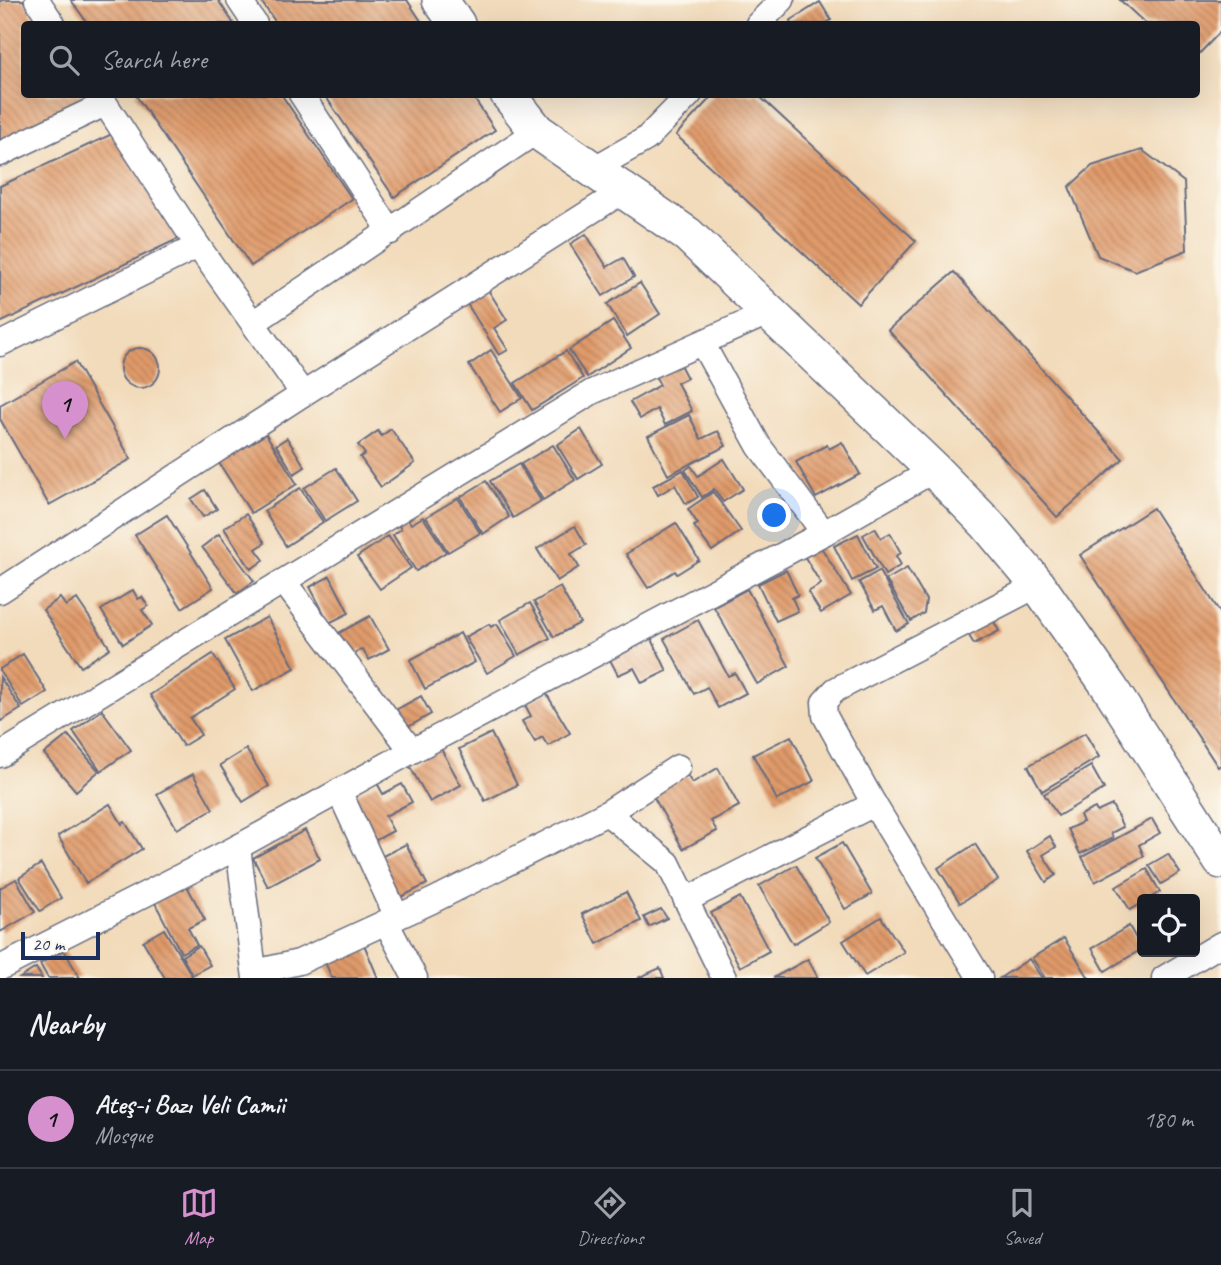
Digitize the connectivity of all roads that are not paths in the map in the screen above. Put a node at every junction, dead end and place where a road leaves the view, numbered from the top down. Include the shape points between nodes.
1 (37, 0) edge
2 (239, 0) edge
3 (440, 0) edge
4 (782, 0) edge
5 (51, 21) edge
6 (253, 21) edge
7 (455, 21) edge
8 (761, 21) edge
9 (304, 98) edge
10 (511, 98) edge
11 (686, 98) edge
12 (102, 99) edge
13 (537, 131) junction
14 (0, 154) edge
15 (593, 169) junction
16 (623, 191) junction
17 (391, 232) junction
18 (198, 246) junction
19 (768, 313) junction
20 (253, 323) junction
21 (702, 343) junction
22 (0, 344) edge
23 (303, 394) junction
24 (934, 470) junction
25 (824, 533) junction
26 (284, 582) junction
27 (1038, 585) junction
28 (0, 591) edge
29 (412, 751) junction
30 (0, 755) edge
31 (678, 767) dead end
32 (339, 791) junction
33 (874, 804) junction
34 (607, 813) junction
35 (238, 847) junction
36 (1221, 861) edge
37 (686, 900) junction
38 (392, 919) junction
39 (1221, 944) edge
40 (0, 968) edge
41 (255, 975) edge
42 (415, 978) edge
43 (724, 978) edge
44 (980, 978) edge
45 (1164, 978) edge

1 - 5 street
2 - 6 street
3 - 7 street
4 - 8 street
9 - 17 street
10 - 13 street
11 - 15 street via 646,139
12 - 14 street
12 - 18 street
13 - 15 street
13 - 17 street
15 - 16 street
16 - 19 street via 688,235
16 - 23 street
17 - 20 street
18 - 20 street
18 - 22 street
19 - 21 street
19 - 24 street
20 - 23 street
21 - 25 street via 759,446
21 - 26 street via 592,392
23 - 28 street
24 - 25 street
24 - 27 street
25 - 29 street
26 - 29 street
26 - 30 street
27 - 33 street via 835,690 824,702 825,716
27 - 36 street
29 - 32 street
31 - 34 street
32 - 35 street
32 - 38 street
33 - 37 street
33 - 44 street
34 - 37 street via 668,863
34 - 38 street
35 - 40 street
35 - 41 street
37 - 43 street
38 - 41 street via 299,962
38 - 42 street
39 - 45 street

